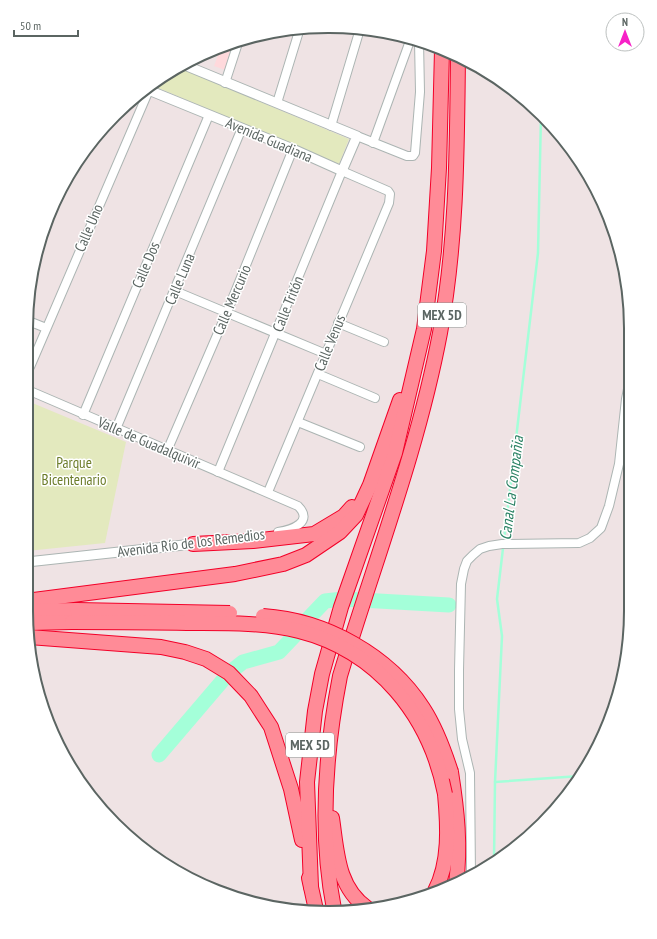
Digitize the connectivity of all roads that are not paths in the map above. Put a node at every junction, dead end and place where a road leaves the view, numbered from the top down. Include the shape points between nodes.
1 (298, 35) edge
2 (358, 35) edge
3 (409, 44) edge
4 (237, 48) edge
5 (419, 48) edge
6 (442, 55) edge
7 (458, 62) edge
8 (190, 68) edge
9 (226, 83) junction
10 (152, 92) edge
11 (143, 98) edge
12 (277, 103) junction
13 (209, 115) junction
14 (330, 126) junction
15 (242, 128) junction
16 (357, 136) junction
17 (373, 143) junction
18 (293, 149) junction
19 (342, 171) junction
20 (390, 194) joint
21 (175, 291) junction
22 (227, 312) junction
23 (33, 323) edge
24 (338, 323) junction
25 (46, 328) junction
26 (424, 329) junction
27 (276, 334) junction
28 (384, 342) dead end
29 (326, 354) junction
30 (33, 360) edge
31 (318, 374) junction
32 (33, 392) edge
33 (375, 398) dead end
34 (83, 415) junction
35 (624, 421) edge
36 (298, 422) junction
37 (116, 429) junction
38 (360, 447) dead end
39 (167, 451) junction
40 (218, 472) junction
41 (370, 485) junction
42 (268, 492) junction
43 (193, 544) junction
44 (33, 561) edge
45 (33, 600) edge
46 (33, 612) edge
47 (74, 616) junction
48 (34, 622) edge
49 (35, 637) edge
50 (326, 777) junction
51 (471, 869) edge
52 (457, 877) edge
53 (436, 886) edge
54 (311, 887) junction
55 (362, 903) edge
56 (315, 905) edge
57 (333, 906) edge

1 - 12 street
2 - 14 street
3 - 17 street
4 - 9 street
5 - 17 street via 420,92 416,150 413,156 408,156
6 - 26 highway, MEX 5D via 439,168
7 - 50 highway, MEX 5D via 452,237 440,331 418,427 340,676
8 - 9 street
9 - 12 street
10 - 13 street, Avenida Guadiana
11 - 25 street, Calle Uno
12 - 14 street
13 - 15 street, Avenida Guadiana
13 - 34 street, Calle Dos
14 - 16 street
15 - 18 street, Avenida Guadiana
15 - 21 street, Calle Luna
16 - 17 street
16 - 19 street, Calle Tritón
18 - 19 street, Avenida Guadiana
18 - 22 street, Calle Mercurio
19 - 20 street, Avenida Guadiana
19 - 27 street, Calle Tritón
20 - 24 street, Calle Venus via 389,203
21 - 22 street
21 - 37 street, Calle Luna
22 - 27 street
22 - 39 street, Calle Mercurio
23 - 25 street
24 - 28 street
24 - 29 street, Calle Venus
25 - 30 street, Calle Uno
26 - 41 highway
26 - 54 highway, MEX 5D via 395,453 340,607 322,674 310,740 307,782
27 - 29 street
27 - 40 street, Calle Tritón
29 - 31 street, Calle Venus
31 - 33 street
31 - 36 street, Calle Venus
32 - 34 street, Valle de Guadalquivir
34 - 37 street, Valle de Guadalquivir
35 - 51 street via 615,487 600,528 590,538 579,543 502,544 480,549 467,561 464,569 461,584 459,709 462,739 470,773
36 - 38 street
36 - 42 street, Calle Venus
37 - 39 street, Valle de Guadalquivir
39 - 40 street, Valle de Guadalquivir
40 - 42 street, Valle de Guadalquivir
41 - 43 highway via 344,516 314,534
41 - 45 highway via 356,515 340,532 306,555 283,564 235,574
42 - 43 street, Avenida Río de los Remedios via 303,510 302,523 287,530
43 - 44 street, Avenida Río de los Remedios
46 - 47 highway
47 - 48 highway
47 - 52 highway, bridge via 229,613 267,616 328,630 360,647 388,668 411,692 434,728 451,772 458,825
47 - 53 highway, bridge via 264,625 299,631 332,644 360,660 391,685 406,702 432,747 441,772 445,794 446,846 442,872
49 - 54 highway via 161,647 206,659 229,673 251,696 271,727 291,789
50 - 55 highway via 340,868 350,891
50 - 57 highway, MEX 5D via 324,819
54 - 56 highway, MEX 5D

